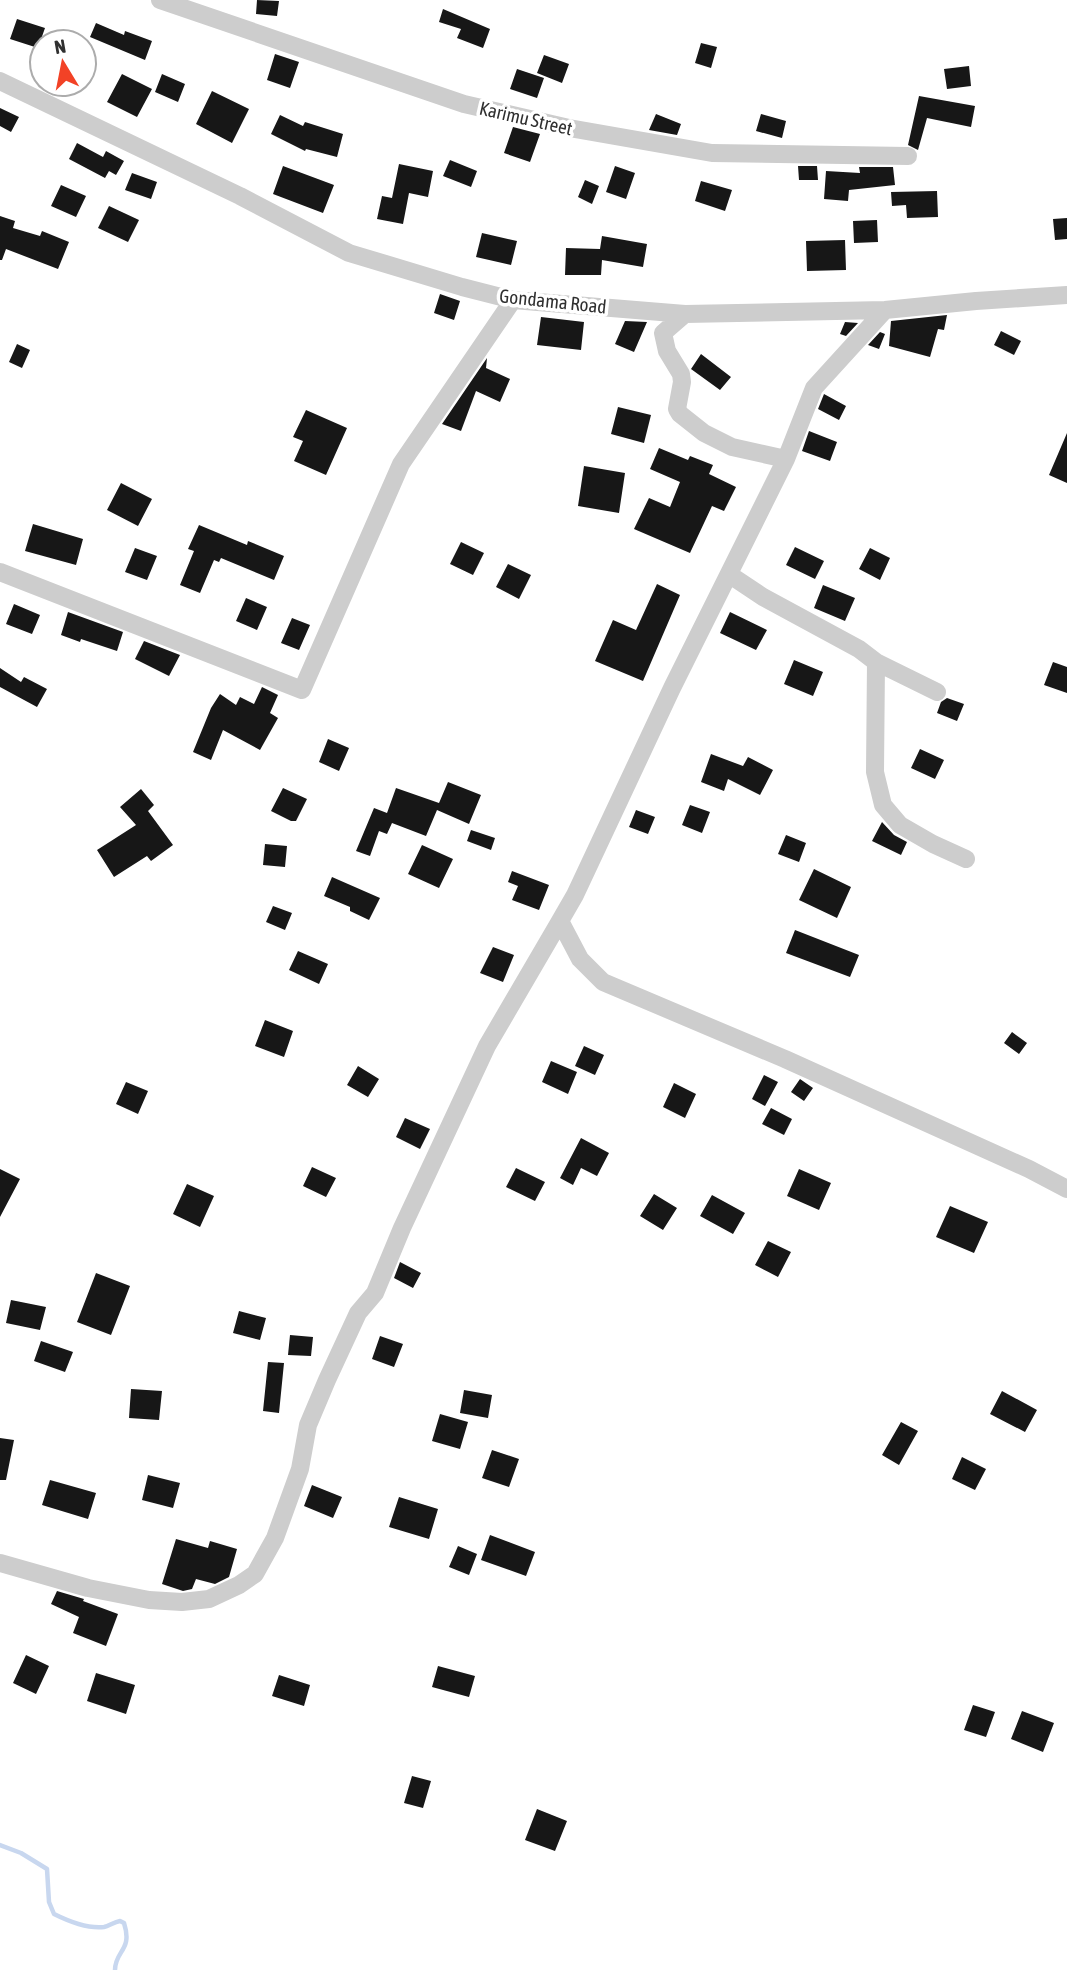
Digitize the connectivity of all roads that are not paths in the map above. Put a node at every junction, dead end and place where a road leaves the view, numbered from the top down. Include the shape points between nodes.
1 (160, 0) edge
2 (0, 80) edge
3 (908, 156) dead end
4 (1067, 295) edge
5 (513, 299) junction
6 (886, 310) junction
7 (685, 314) junction
8 (786, 459) junction
9 (0, 572) edge
10 (730, 575) junction
11 (876, 662) junction
12 (937, 692) dead end
13 (966, 859) dead end
14 (560, 920) junction
15 (1067, 1189) edge
16 (0, 1563) edge

1 - 3 street, Karimu Street via 464,104 569,128 712,153
2 - 5 street, Gondama Road via 349,253
4 - 6 street, Gondama Road
5 - 7 street, Gondama Road
5 - 9 street via 401,464 302,690
6 - 7 street, Gondama Road
6 - 8 street via 814,388
7 - 8 street via 663,333 667,351 681,374 680,414 732,447
8 - 10 street
10 - 11 street
10 - 14 street
11 - 12 street
11 - 13 street via 874,772 883,805 900,825
14 - 15 street via 580,958 603,982 785,1059
14 - 16 street via 487,1046 375,1293 358,1313 308,1424 300,1469 275,1538 255,1573 209,1599 182,1602 88,1588

